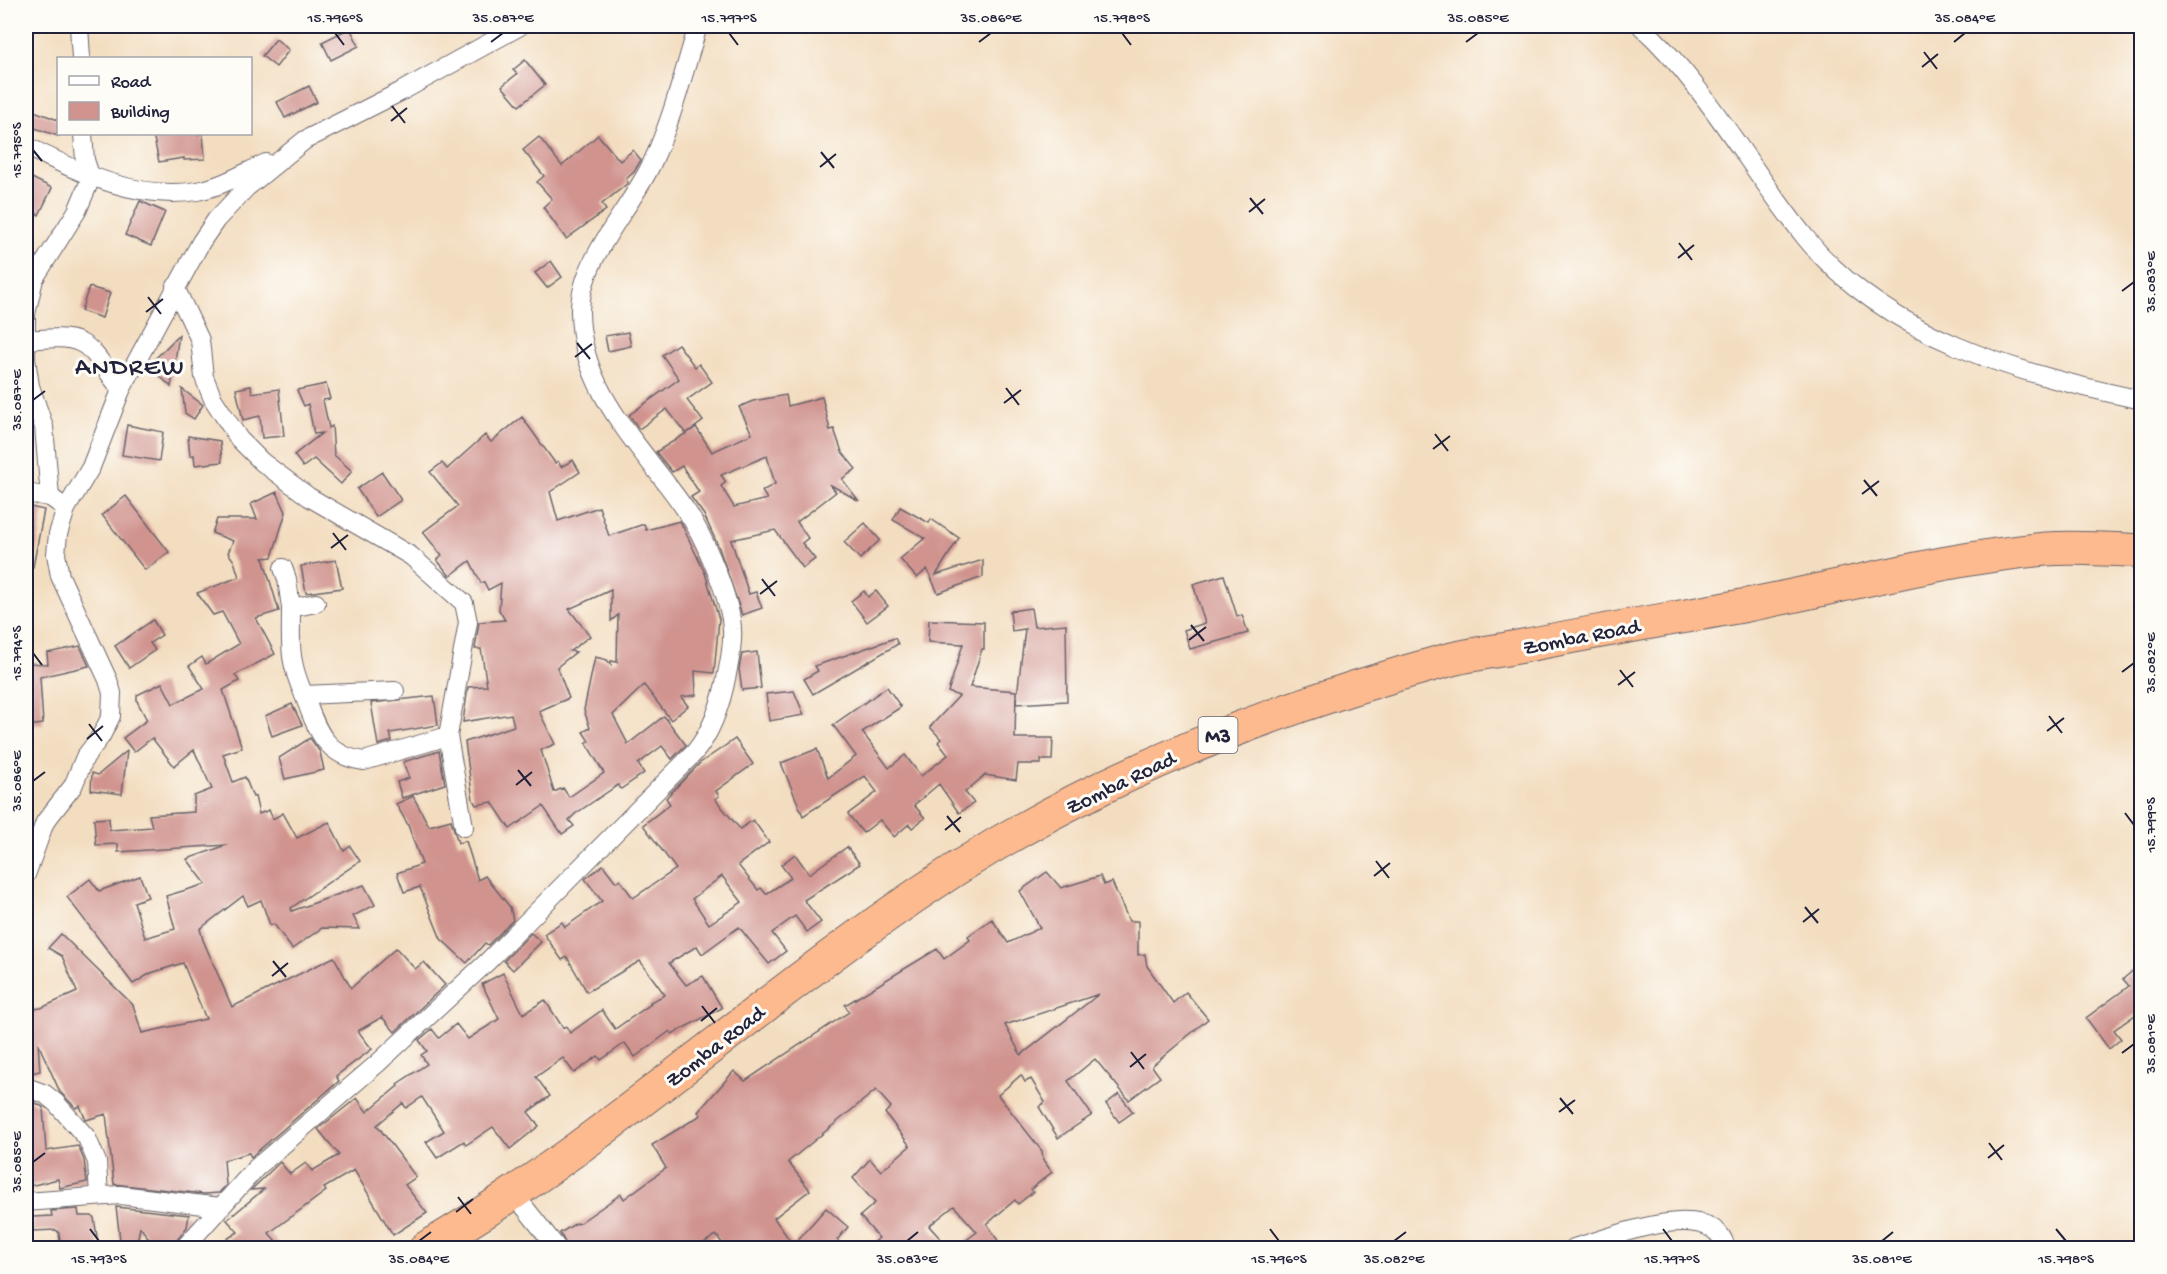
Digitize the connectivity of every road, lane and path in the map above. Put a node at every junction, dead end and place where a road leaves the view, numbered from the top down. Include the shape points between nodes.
1 (79, 26) edge
2 (520, 26) edge
3 (698, 26) edge
4 (1641, 26) edge
5 (81, 57) edge
6 (83, 135) edge
7 (26, 146) edge
8 (287, 153) junction
9 (90, 178) junction
10 (175, 287) junction
11 (26, 314) edge
12 (27, 340) edge
13 (121, 390) junction
14 (2142, 400) edge
15 (26, 493) edge
16 (50, 497) junction
17 (66, 508) junction
18 (2142, 550) edge
19 (283, 568) dead end
20 (316, 603) dead end
21 (291, 608) junction
22 (394, 691) dead end
23 (303, 695) junction
24 (447, 736) junction
25 (465, 827) dead end
26 (26, 875) edge
27 (26, 1087) edge
28 (514, 1194) junction
29 (99, 1196) junction
30 (26, 1202) edge
31 (220, 1207) junction
32 (184, 1248) edge
33 (426, 1248) edge
34 (557, 1248) edge
35 (1574, 1248) edge
36 (1726, 1248) edge

1 - 5 street
2 - 8 street via 304,140
3 - 31 street via 654,160 594,261 581,296 580,311 591,370 631,439 700,533 731,617 730,658 713,720 694,753 494,956 264,1161
4 - 14 street via 1686,73 1805,237 1829,265 1881,308 1998,361 2091,390
6 - 9 street
7 - 9 street
8 - 9 street via 197,191 130,188
8 - 10 street via 216,220
9 - 11 street via 77,211 34,279
10 - 13 street
10 - 24 street via 200,340 204,377 210,392 239,439 262,462 309,497 411,556 464,603 468,622
11 - 12 street
12 - 13 street via 77,340 91,348
12 - 16 street via 30,386 44,427
13 - 17 street via 91,467
15 - 16 street
16 - 17 street
17 - 26 street via 56,554 60,576 108,680 111,716 73,786 45,822
18 - 28 highway, Zomba Road / M3 via 2049,549 1983,557 1603,629 1453,659 1306,701 1237,727 1104,787 940,879 864,931
19 - 21 street
20 - 21 street
21 - 23 street via 289,648
22 - 23 street
23 - 24 street via 321,738 357,760
24 - 25 street
27 - 29 street via 56,1103 87,1138 97,1162
28 - 33 highway, Zomba Road / M3
28 - 34 street
29 - 30 street
29 - 31 street via 148,1197
31 - 32 street
35 - 36 street via 1671,1221 1699,1222 1711,1227 1725,1241

